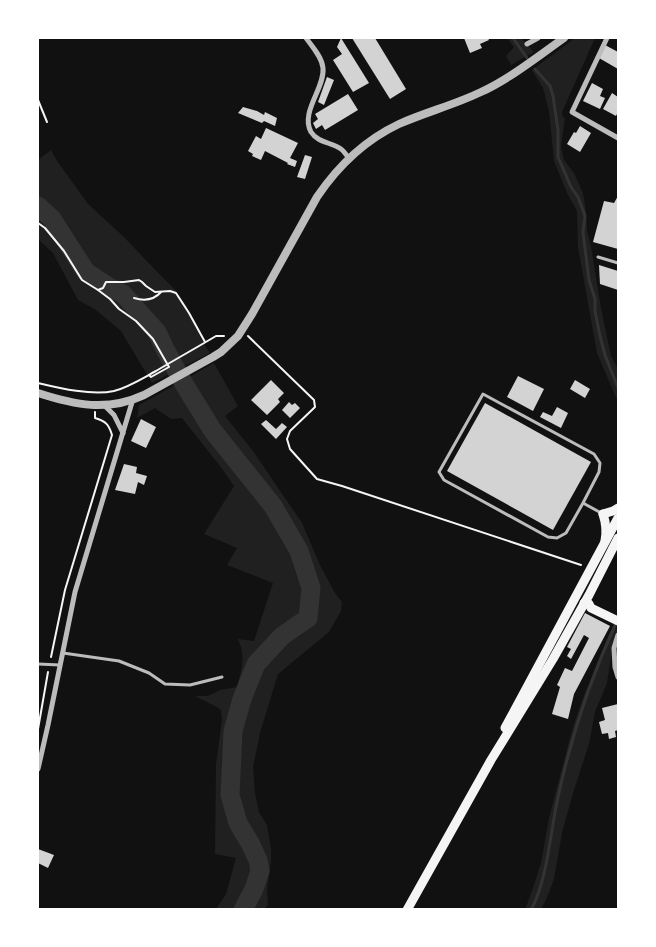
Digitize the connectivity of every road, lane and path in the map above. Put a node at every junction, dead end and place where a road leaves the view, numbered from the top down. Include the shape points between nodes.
1 (306, 38) edge
2 (538, 38) edge
3 (564, 38) edge
4 (607, 38) edge
5 (527, 44) dead end
6 (38, 100) edge
7 (47, 122) dead end
8 (618, 138) edge
9 (349, 158) junction
10 (38, 223) edge
11 (598, 257) dead end
12 (618, 263) edge
13 (98, 290) junction
14 (161, 291) junction
15 (134, 298) dead end
16 (238, 336) junction
17 (204, 343) junction
18 (149, 374) junction
19 (38, 383) edge
20 (95, 392) junction
21 (38, 393) edge
22 (133, 400) junction
23 (95, 405) junction
24 (104, 405) junction
25 (123, 433) junction
26 (584, 503) junction
27 (618, 508) edge
28 (603, 514) junction
29 (617, 520) edge
30 (618, 538) edge
31 (604, 546) junction
32 (598, 556) junction
33 (586, 567) dead end
34 (601, 570) junction
35 (586, 605) junction
36 (618, 622) edge
37 (618, 636) edge
38 (63, 652) junction
39 (38, 664) edge
40 (50, 665) junction
41 (60, 665) junction
42 (536, 669) junction
43 (222, 677) dead end
44 (618, 677) edge
45 (38, 729) edge
46 (491, 760) junction
47 (38, 769) edge
48 (407, 910) edge

1 - 9 street via 323,69 308,120 311,131 317,139 340,149
2 - 5 street
3 - 9 street via 491,87 392,128
4 - 8 street via 572,112
6 - 7 path
9 - 16 street via 317,197
10 - 13 path via 64,251 82,280
11 - 12 lane
13 - 14 path via 106,282 139,280 155,292
13 - 18 path via 153,339 169,367 151,377
14 - 15 path via 157,296 142,300
14 - 17 path via 176,293
16 - 17 path via 216,336
16 - 22 street via 213,357
16 - 33 path via 247,335 314,400 315,407 290,431 287,439 290,449 317,479
17 - 18 path
18 - 20 path via 114,391
19 - 20 path
20 - 23 path
21 - 23 street
22 - 24 street
22 - 25 street
23 - 24 street
23 - 40 path via 95,418 105,421 112,435 65,590
24 - 25 street via 114,415
25 - 38 street via 80,573
26 - 26 lane via 566,533 557,538 548,537 444,480 439,472 483,394 594,454 600,462 599,472
26 - 28 lane
27 - 28 main road
28 - 29 main road
28 - 31 main road via 606,524
29 - 31 main road
29 - 34 main road via 617,530 605,553
30 - 34 main road
31 - 32 main road
32 - 35 main road via 583,592
32 - 42 main road
34 - 35 main road
35 - 36 main road
35 - 42 main road via 575,608
35 - 46 main road
37 - 44 street via 614,648
38 - 41 street
38 - 43 lane via 119,661 149,673 165,684 190,685
39 - 40 lane
40 - 41 lane
40 - 45 path
41 - 47 street
42 - 46 main road
46 - 48 main road

